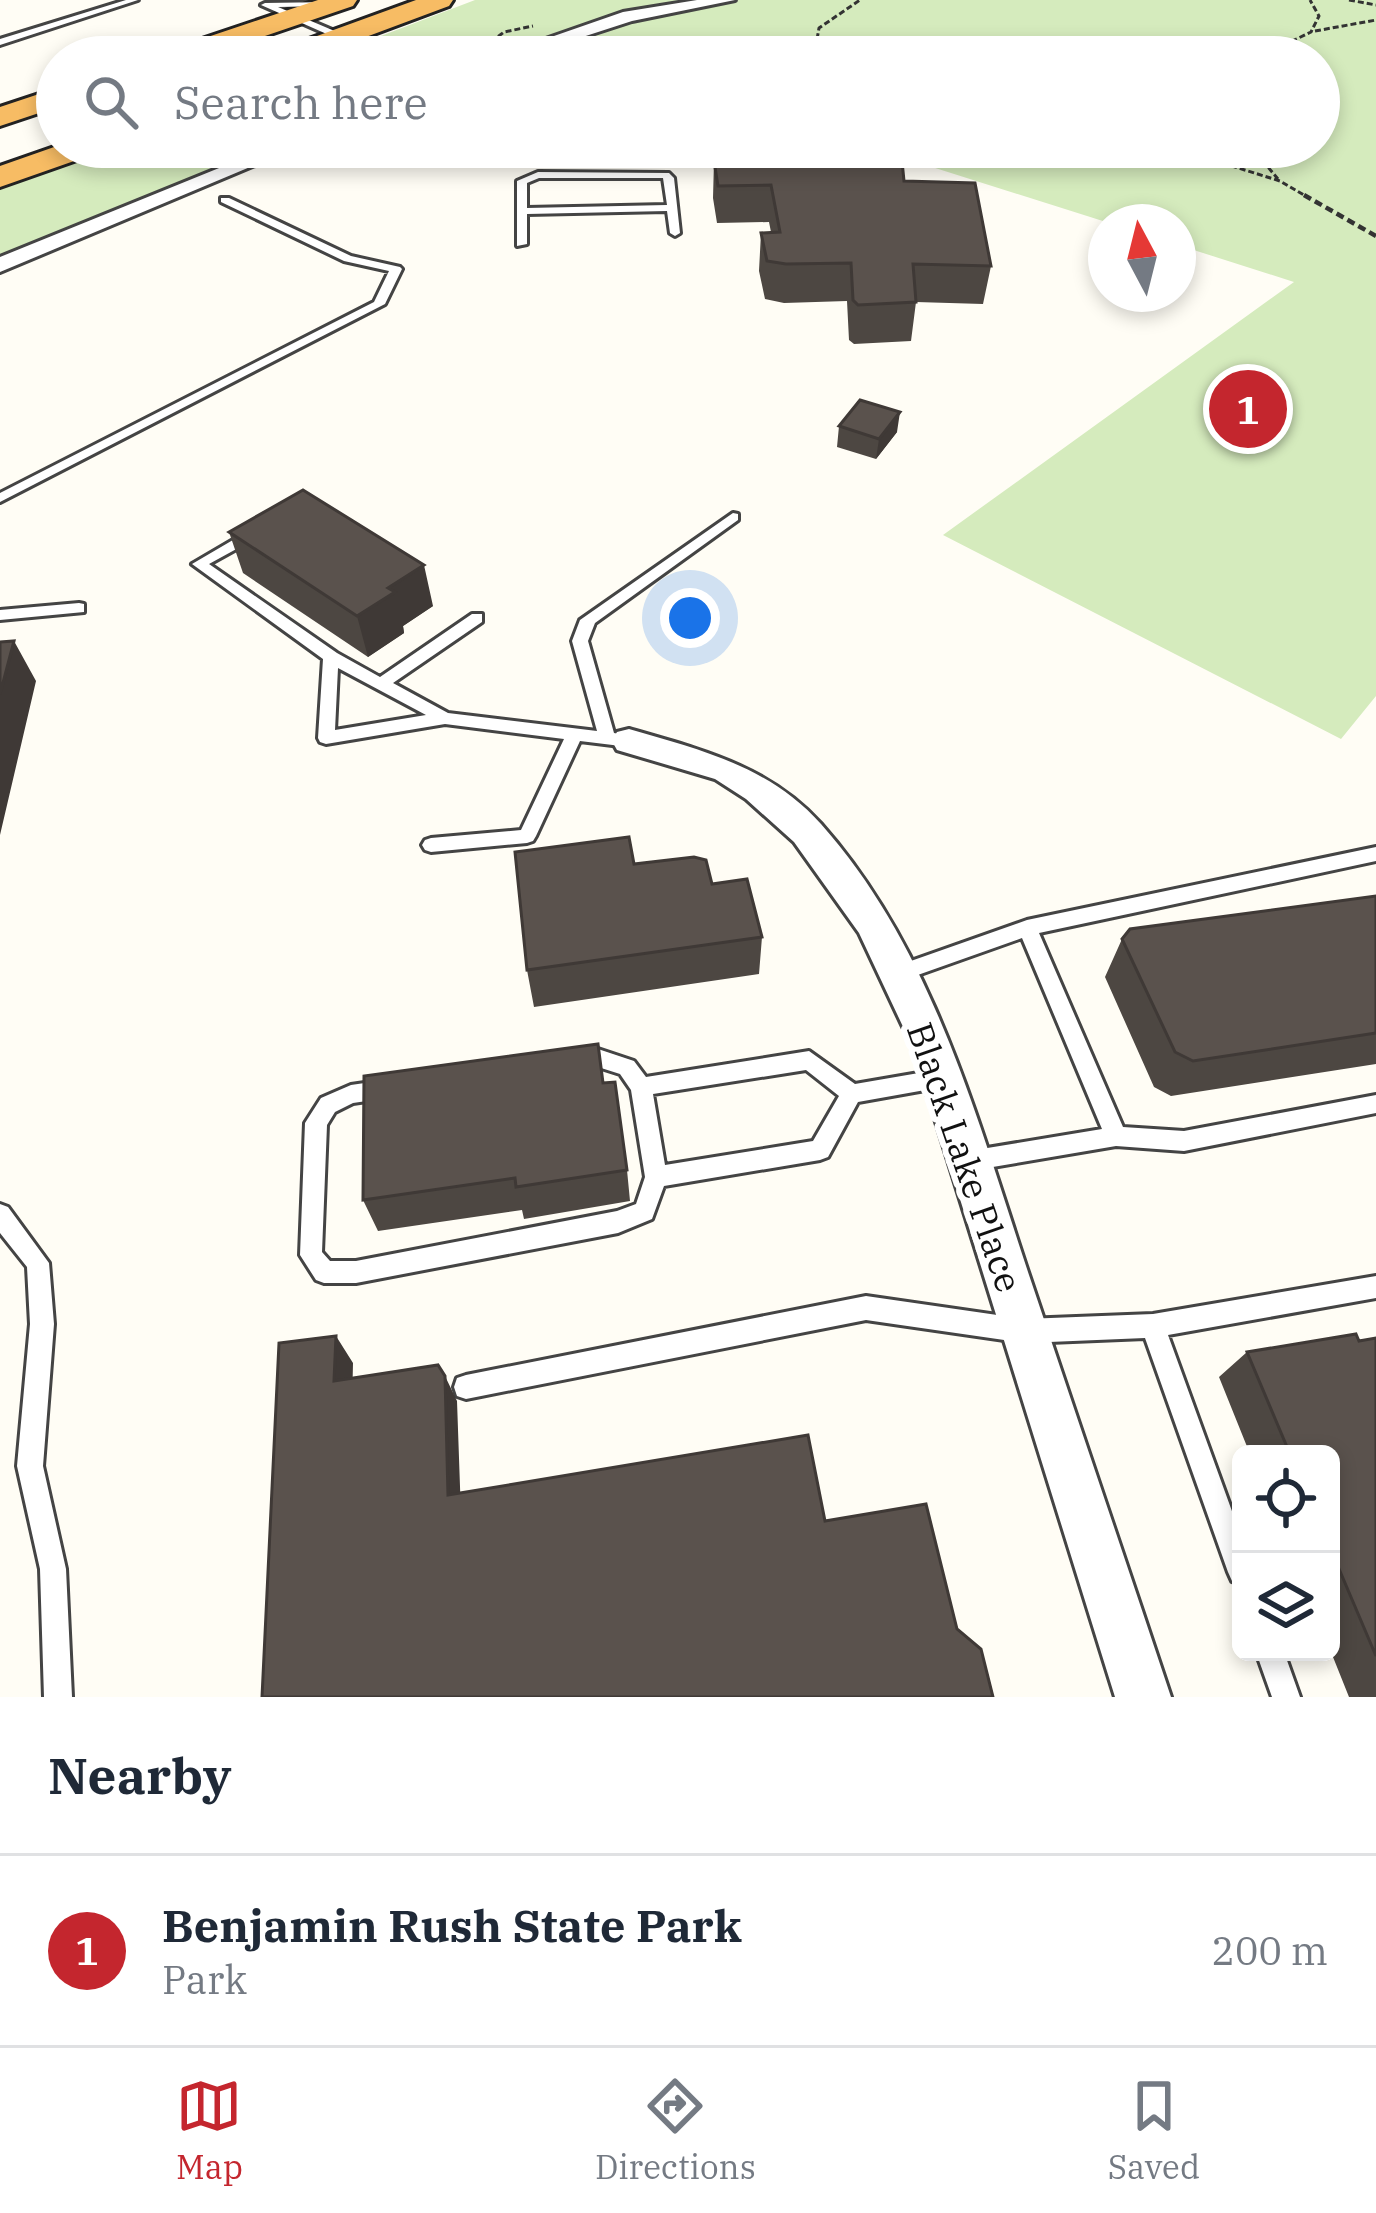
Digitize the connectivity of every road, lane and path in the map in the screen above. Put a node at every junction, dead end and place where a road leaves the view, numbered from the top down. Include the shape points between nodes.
1 (134, 0) edge
2 (253, 0) edge
3 (391, 0) edge
4 (440, 0) edge
5 (470, 0) edge
6 (727, 0) edge
7 (860, 0) edge
8 (1310, 0) edge
9 (1348, 0) edge
10 (265, 4) junction
11 (1376, 5) edge
12 (1376, 20) edge
13 (326, 24) edge
14 (1312, 32) junction
15 (271, 36) edge
16 (291, 36) edge
17 (568, 36) edge
18 (815, 36) edge
19 (1304, 36) edge
20 (0, 42) edge
21 (36, 105) edge
22 (0, 117) edge
23 (36, 124) edge
24 (0, 137) edge
25 (36, 145) edge
26 (0, 158) edge
27 (36, 164) edge
28 (237, 168) edge
29 (1238, 168) edge
30 (1269, 168) edge
31 (0, 177) edge
32 (1280, 181) junction
33 (225, 200) dead end
34 (672, 208) junction
35 (521, 211) junction
36 (675, 233) dead end
37 (1376, 236) edge
38 (520, 244) dead end
39 (0, 265) edge
40 (0, 498) edge
41 (733, 518) dead end
42 (270, 525) edge
43 (79, 608) dead end
44 (0, 615) edge
45 (477, 618) dead end
46 (331, 657) junction
47 (381, 683) junction
48 (445, 718) junction
49 (574, 734) junction
50 (618, 739) junction
51 (431, 845) dead end
52 (1376, 854) edge
53 (1027, 928) junction
54 (898, 974) junction
55 (942, 1078) junction
56 (641, 1087) junction
57 (852, 1094) junction
58 (1376, 1104) edge
59 (1116, 1136) junction
60 (969, 1161) junction
61 (656, 1177) junction
62 (0, 1215) edge
63 (1376, 1287) edge
64 (1153, 1326) junction
65 (1024, 1331) junction
66 (466, 1388) dead end
67 (1235, 1553) edge
68 (1273, 1661) edge
69 (58, 1697) edge
70 (1143, 1697) edge
71 (1286, 1697) edge

1 - 20 lane
2 - 10 lane
3 - 13 highway
4 - 13 highway
5 - 13 highway
6 - 17 street
7 - 18 path
8 - 14 path via 1319,16
9 - 11 path
10 - 13 lane
10 - 13 lane
12 - 14 path
13 - 15 highway
13 - 16 highway
14 - 19 path
21 - 22 highway
23 - 24 highway
25 - 26 highway
27 - 31 highway
28 - 39 street
29 - 32 path
30 - 32 path
32 - 37 path
33 - 40 lane via 348,259 396,269 380,304
34 - 35 lane
34 - 35 lane via 664,175 538,175 522,182
34 - 36 lane
35 - 38 lane
41 - 50 lane via 587,620 580,641
42 - 46 lane via 199,563
43 - 44 lane
45 - 47 lane
46 - 47 lane
46 - 48 lane via 326,738
47 - 48 lane
48 - 49 lane
49 - 50 lane
49 - 51 lane via 527,836
50 - 54 street, Black Lake Place via 727,770 807,832 874,924
52 - 53 lane
53 - 54 lane
53 - 59 lane
54 - 55 street, Black Lake Place
55 - 57 lane
55 - 60 street, Black Lake Place
56 - 57 lane via 809,1060
56 - 61 lane
56 - 61 lane via 628,1067 598,1058 351,1094 328,1105 316,1123 311,1256 324,1272 356,1272 619,1222 644,1211
57 - 61 lane via 820,1150
58 - 59 lane via 1184,1141
59 - 60 lane
60 - 65 street, Black Lake Place
62 - 69 lane via 38,1263 30,1466 53,1569
63 - 64 lane
64 - 65 lane
64 - 67 lane
65 - 66 lane via 866,1308
65 - 70 street, Black Lake Place
68 - 71 lane

